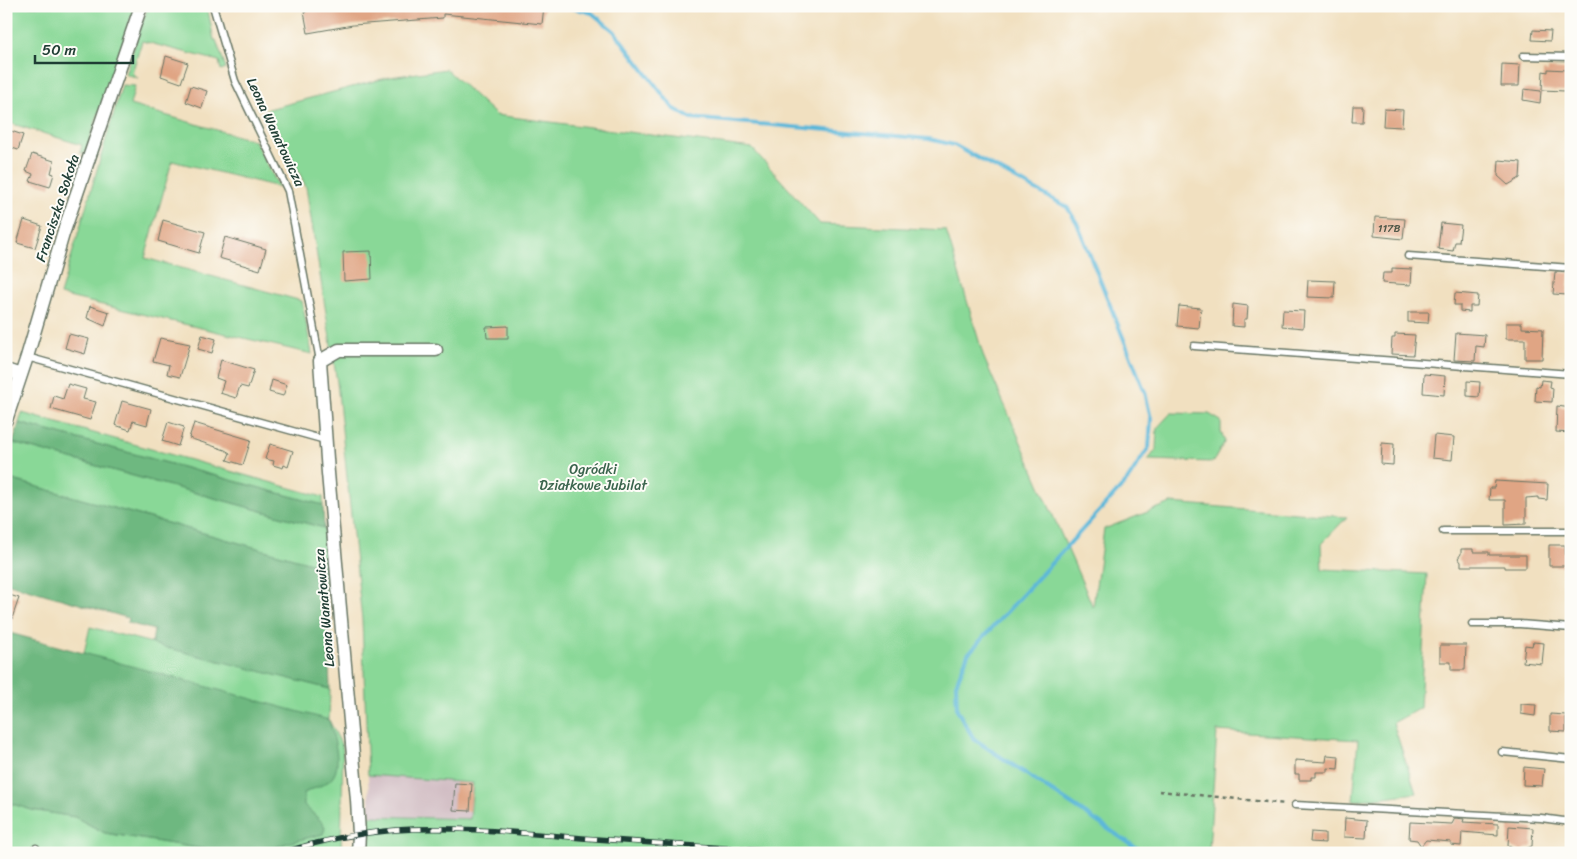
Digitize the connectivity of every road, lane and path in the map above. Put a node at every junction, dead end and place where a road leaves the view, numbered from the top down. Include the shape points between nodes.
1 (141, 6) edge
2 (213, 6) edge
3 (1523, 56) dead end
4 (1571, 57) edge
5 (1408, 256) dead end
6 (1571, 268) edge
7 (1194, 346) dead end
8 (436, 350) dead end
9 (27, 357) junction
10 (320, 361) junction
11 (6, 370) edge
12 (1571, 374) edge
13 (21, 375) junction
14 (6, 420) edge
15 (325, 440) junction
16 (1443, 531) dead end
17 (1571, 531) edge
18 (1472, 624) dead end
19 (1571, 628) edge
20 (1502, 752) dead end
21 (1571, 759) edge
22 (1159, 791) dead end
23 (1295, 805) joint
24 (1571, 822) edge
25 (36, 848) dead end
26 (30, 853) edge
27 (358, 853) edge

1 - 9 street, Franciszka Sokoła via 63,234
2 - 10 lane, Leona Wanatowicza via 235,81 288,192
3 - 4 lane
5 - 6 lane
7 - 12 lane
8 - 10 street via 339,350
9 - 13 street, Franciszka Sokoła
9 - 15 lane
10 - 15 street, Leona Wanatowicza
11 - 13 street
13 - 14 street, Franciszka Sokoła
15 - 27 street, Leona Wanatowicza via 357,800
16 - 17 lane
18 - 19 lane
20 - 21 lane
22 - 23 path
23 - 24 lane
25 - 26 lane

